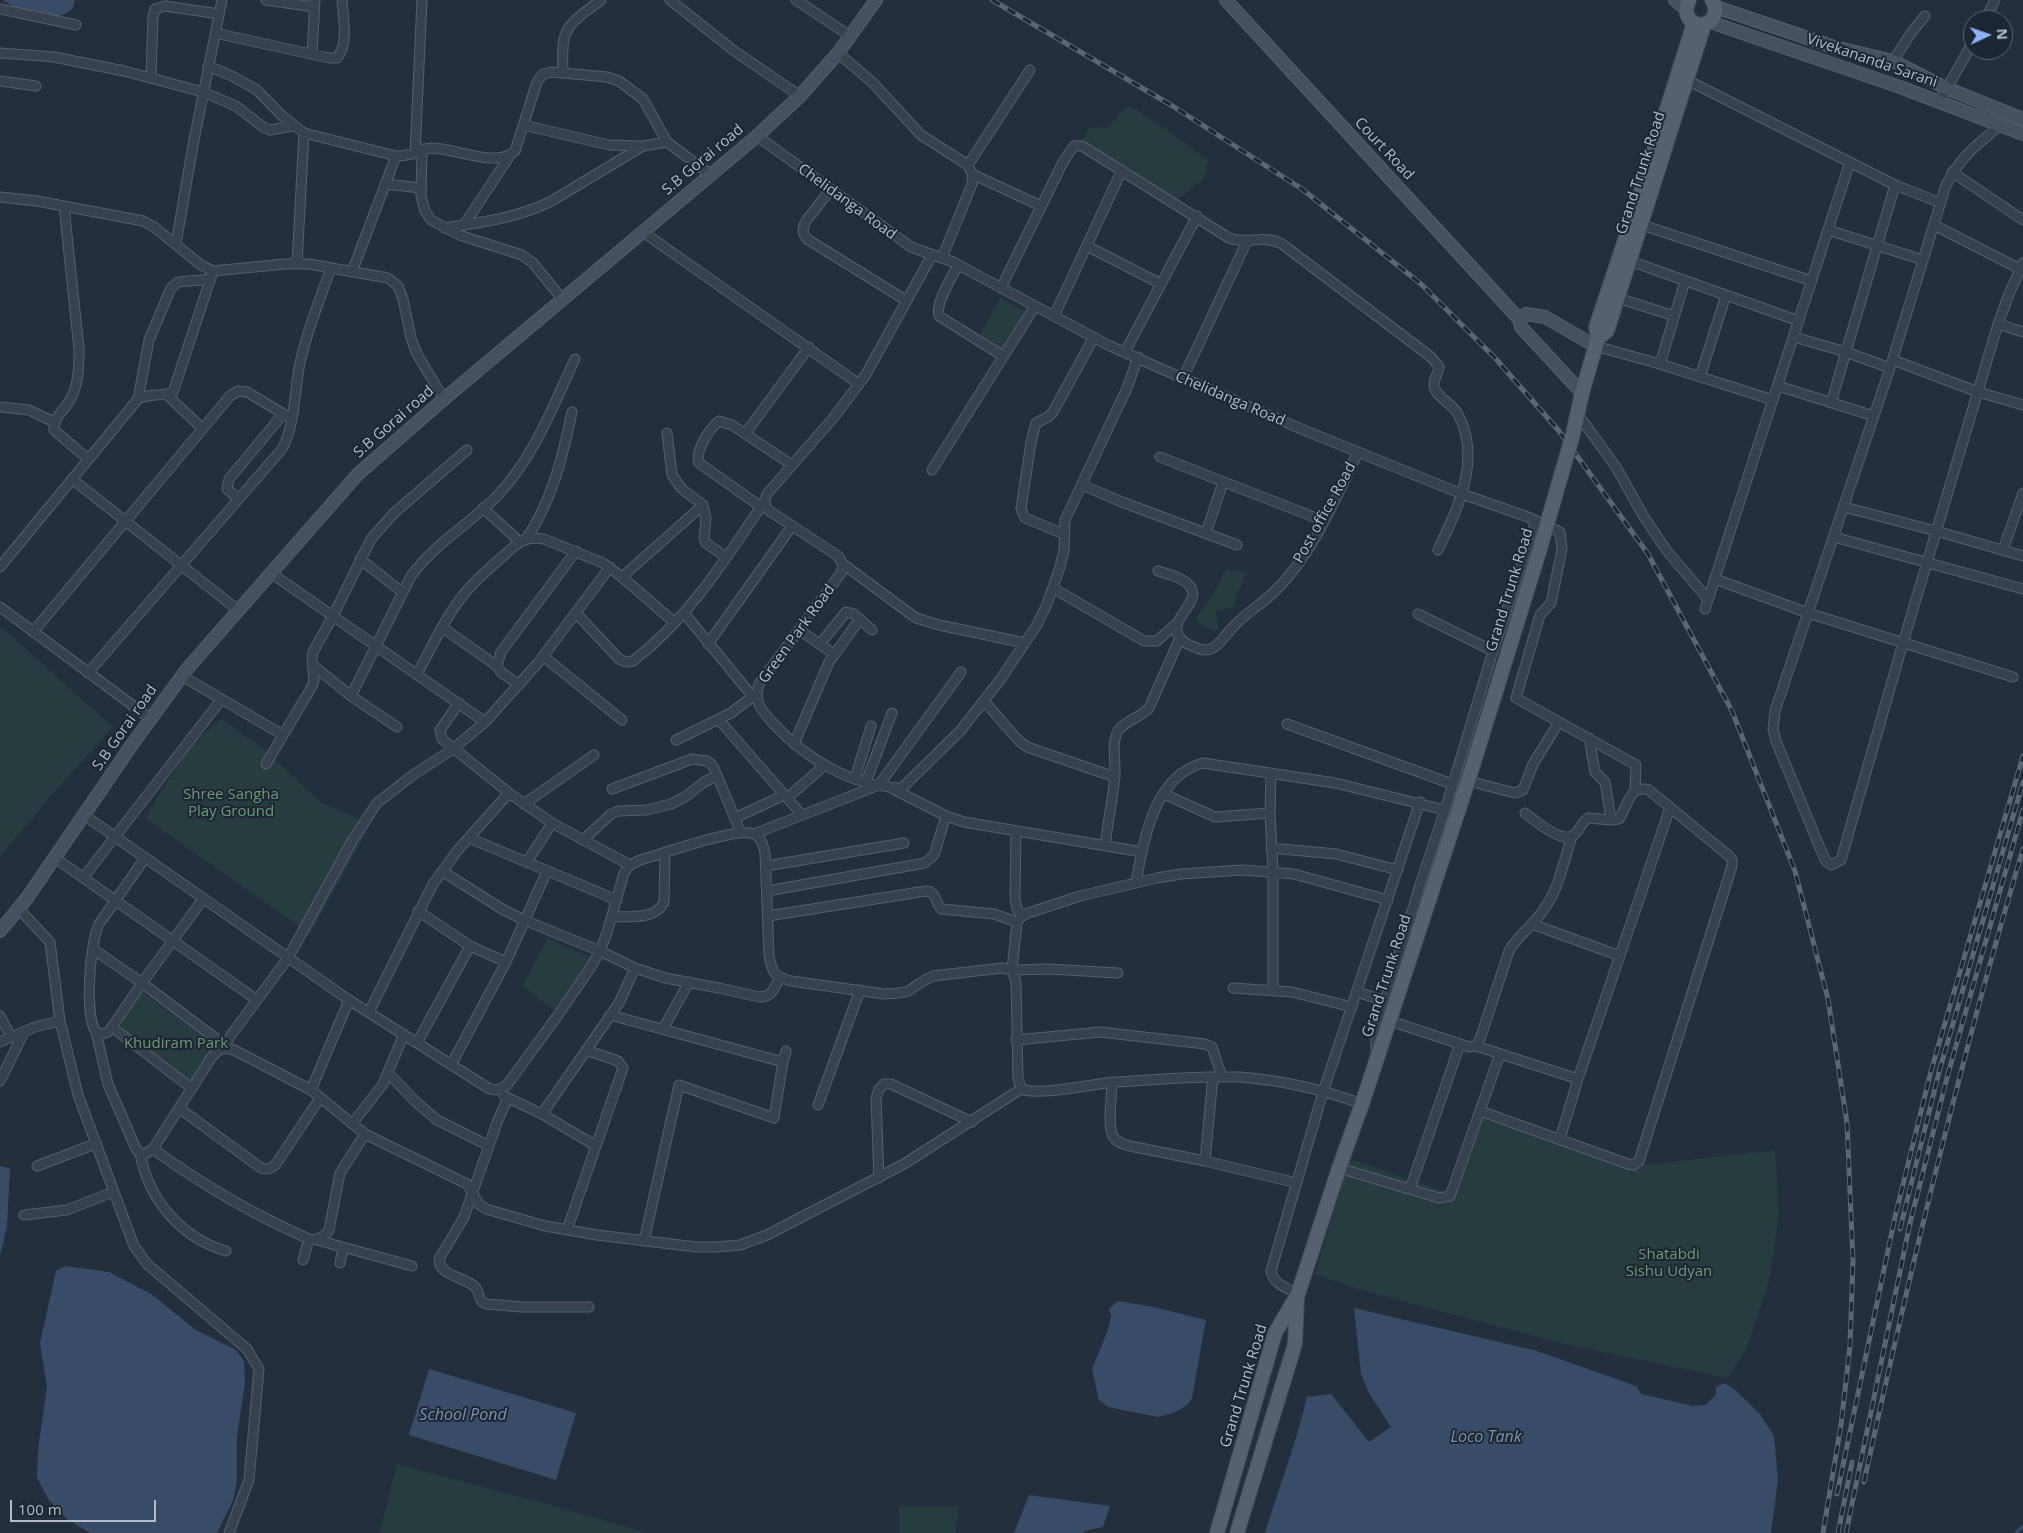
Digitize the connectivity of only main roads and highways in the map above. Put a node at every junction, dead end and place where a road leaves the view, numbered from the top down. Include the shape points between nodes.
1 (1683, 3) edge
2 (1714, 4) edge
3 (1703, 23) junction
4 (1600, 338) junction
5 (1298, 1294) junction
6 (1217, 1533) edge
7 (1237, 1533) edge

1 - 3 main road via 1686,15
2 - 3 main road, Grand Trunk Road via 1715,15
3 - 4 main road, Grand Trunk Road via 1638,201
3 - 4 main road, Grand Trunk Road via 1642,225 1618,298
4 - 5 main road, Grand Trunk Road, bridge via 1539,552 1468,781
5 - 6 main road, Grand Trunk Road via 1275,1333
5 - 7 main road via 1295,1344

